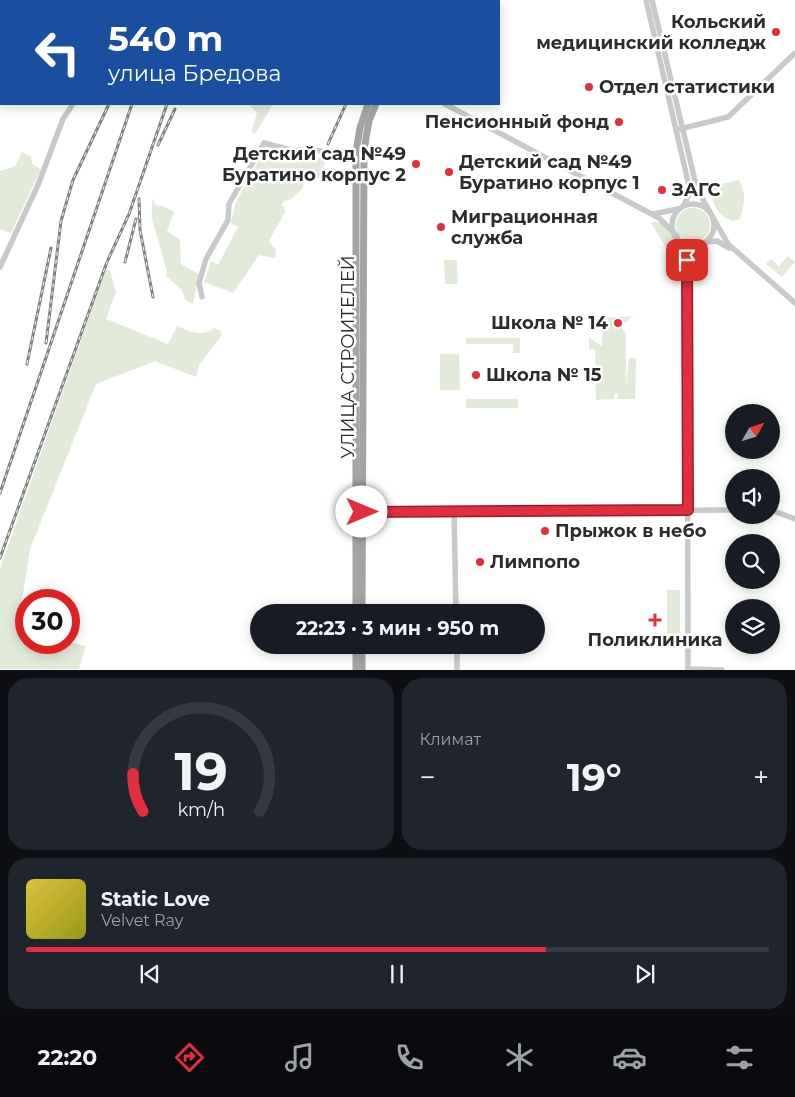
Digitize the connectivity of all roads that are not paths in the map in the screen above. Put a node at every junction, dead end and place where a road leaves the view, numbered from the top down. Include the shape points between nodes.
1 (646, 0) edge
2 (652, 0) edge
3 (795, 53) edge
4 (673, 104) junction
5 (72, 105) edge
6 (368, 105) edge
7 (376, 105) edge
8 (447, 105) edge
9 (679, 129) junction
10 (356, 152) junction
11 (682, 207) junction
12 (653, 214) junction
13 (711, 215) junction
14 (360, 227) junction
15 (676, 236) junction
16 (701, 244) junction
17 (735, 252) junction
18 (687, 260) junction
19 (0, 267) edge
20 (202, 297) dead end
21 (795, 303) edge
22 (688, 510) junction
23 (725, 510) edge
24 (359, 512) junction
25 (454, 512) junction
26 (780, 513) edge
27 (795, 519) edge
28 (359, 604) edge
29 (456, 604) edge
30 (356, 654) edge
31 (362, 654) edge
32 (457, 654) edge
33 (688, 669) edge
34 (356, 670) edge
35 (362, 670) edge
36 (457, 670) edge
37 (722, 670) edge

1 - 4 street
2 - 4 street
3 - 9 street via 728,117
4 - 9 street
5 - 19 street
6 - 10 main road, УЛИЦА СТРОИТЕЛЕЙ
7 - 14 main road, УЛИЦА СТРОИТЕЛЕЙ via 364,150
8 - 12 street
9 - 11 street via 689,186 689,194
9 - 13 street via 695,184
10 - 14 main road, УЛИЦА СТРОИТЕЛЕЙ
10 - 20 street via 291,150 264,143 229,204 228,220 206,259 200,283
11 - 12 street
11 - 13 street via 695,204
11 - 15 street via 672,221
12 - 15 street
13 - 16 street via 714,229
13 - 17 street
14 - 24 main road, УЛИЦА СТРОИТЕЛЕЙ
15 - 16 street via 687,246
15 - 18 street
16 - 17 street via 717,241
16 - 18 street
17 - 21 street
18 - 22 street
22 - 23 street
22 - 25 street
22 - 33 street
24 - 25 street
24 - 28 main road, УЛИЦА СТРОИТЕЛЕЙ
25 - 29 street
26 - 27 street
30 - 34 main road
31 - 35 main road
32 - 36 street
33 - 37 street

